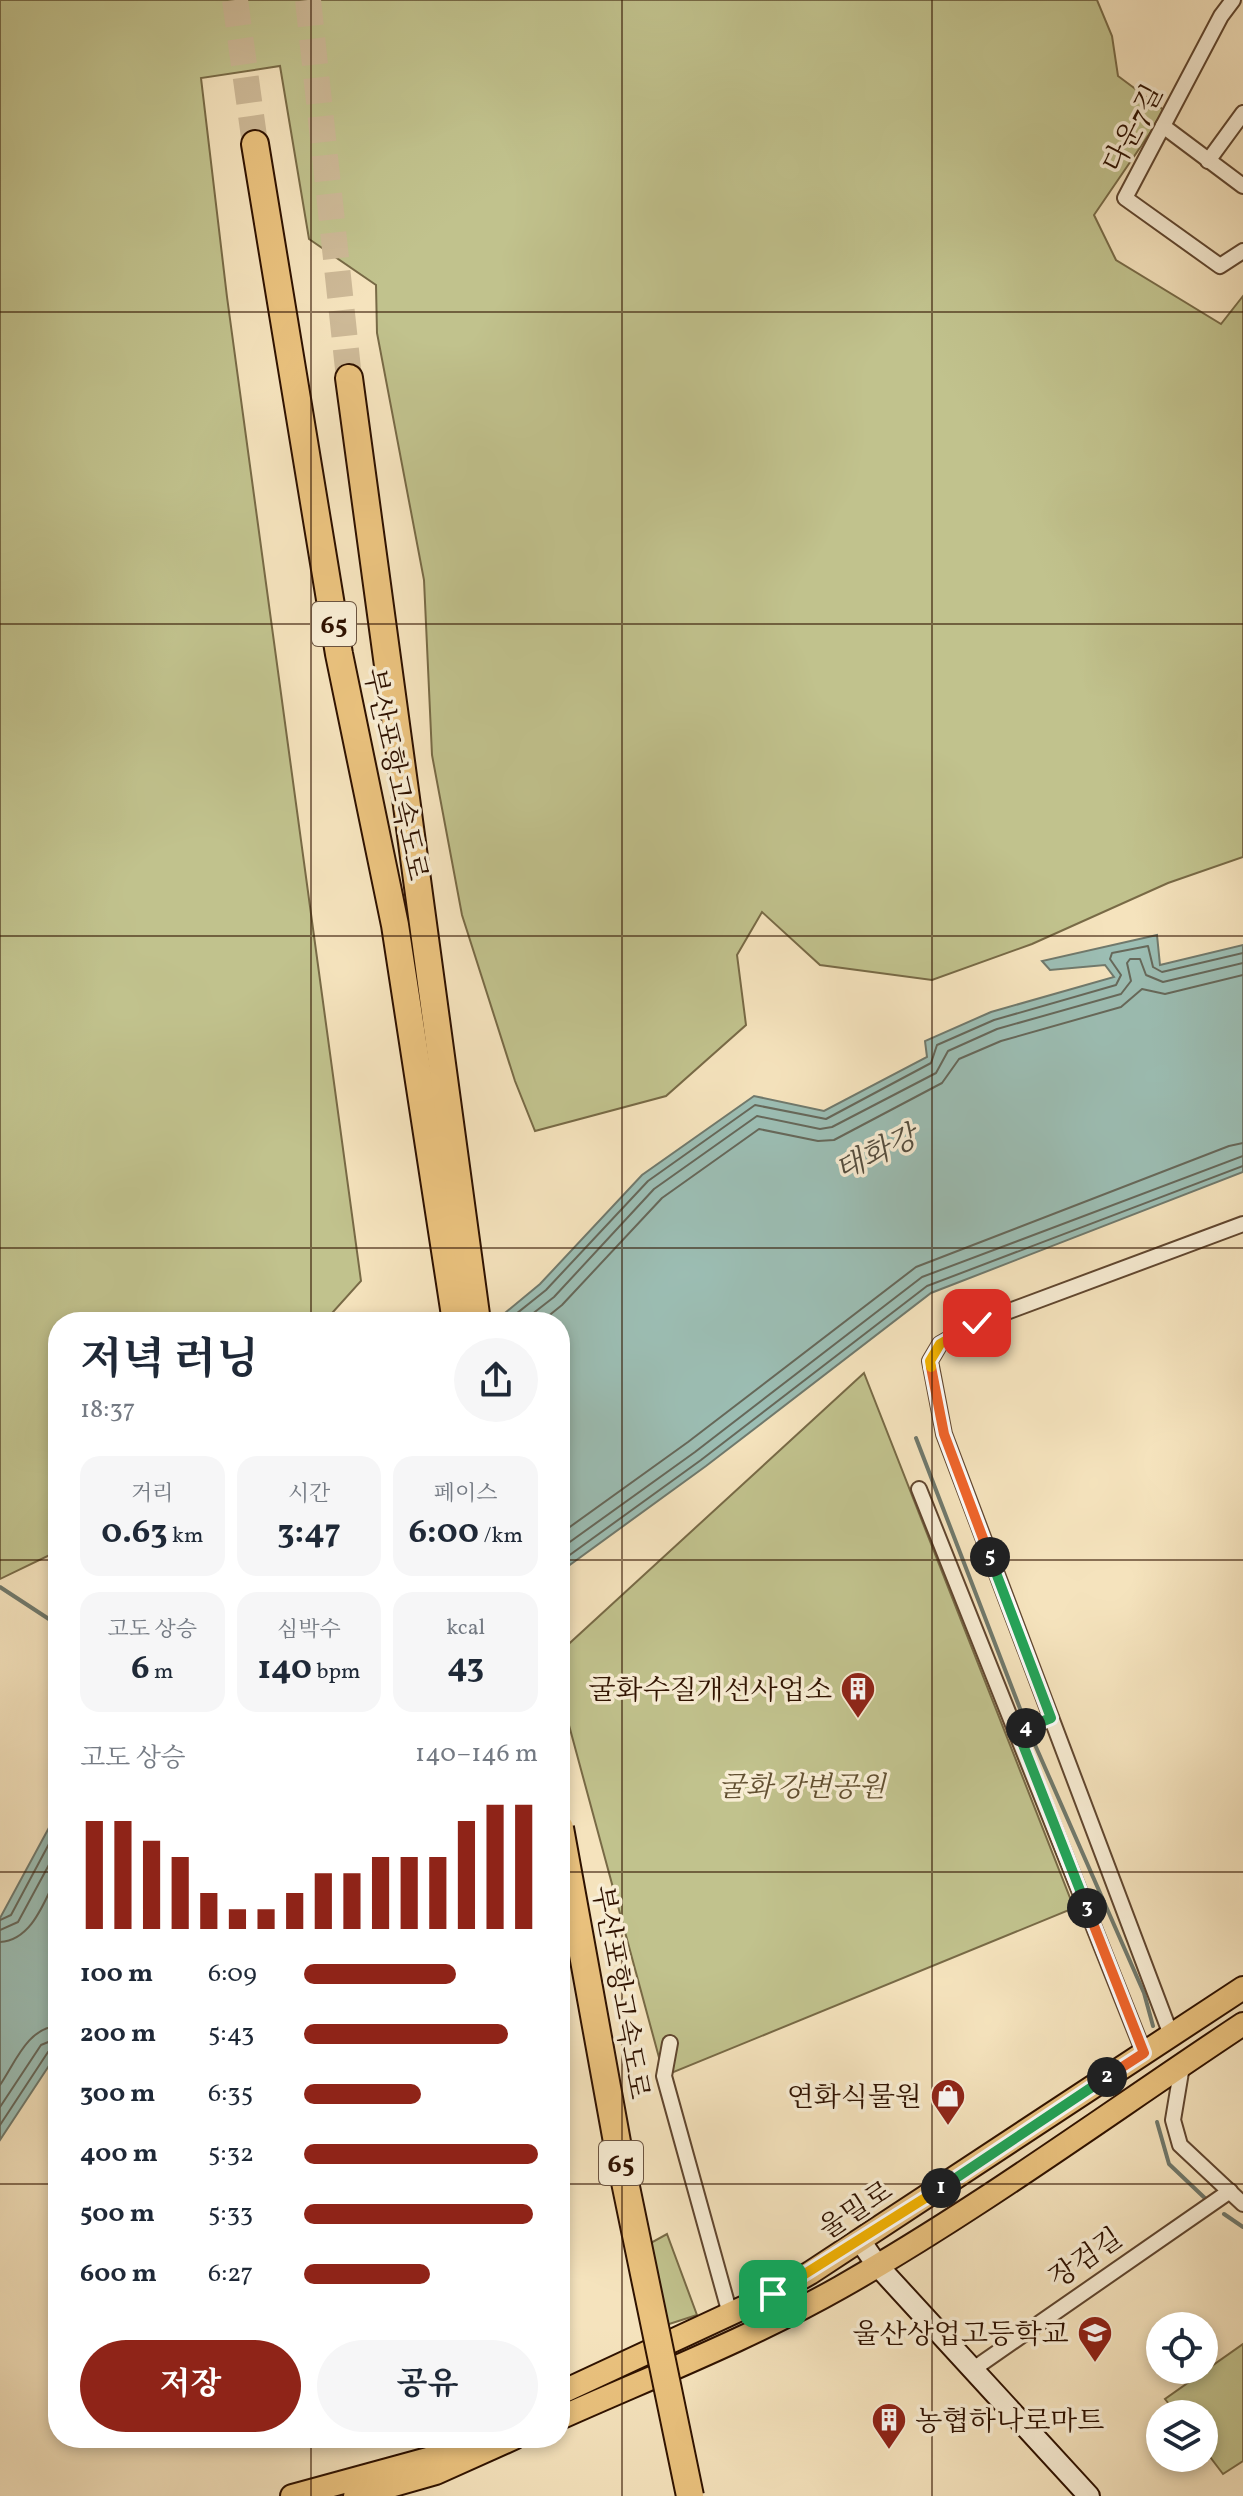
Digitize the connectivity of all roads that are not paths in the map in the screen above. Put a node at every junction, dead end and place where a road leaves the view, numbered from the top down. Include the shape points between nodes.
1 (1233, 0) edge
2 (1243, 113) edge
3 (1163, 126) junction
4 (255, 144) tunnel mouth
5 (1208, 161) junction
6 (1243, 186) edge
7 (1243, 251) edge
8 (349, 378) tunnel mouth
9 (1243, 1224) edge
10 (454, 1312) edge
11 (476, 1312) edge
12 (919, 1489) dead end
13 (1051, 1718) junction
14 (1018, 1732) junction
15 (570, 1883) edge
16 (570, 1968) edge
17 (1243, 1988) edge
18 (1239, 2032) edge
19 (1171, 2035) junction
20 (670, 2043) dead end
21 (1144, 2053) junction
22 (1182, 2066) junction
23 (1238, 2197) edge
24 (861, 2242) junction
25 (877, 2265) junction
26 (730, 2314) junction
27 (972, 2370) junction
28 (570, 2388) edge
29 (570, 2414) edge
30 (457, 2448) edge
31 (485, 2448) edge
32 (435, 2465) junction
33 (292, 2496) edge
34 (354, 2496) edge
35 (398, 2496) edge
36 (675, 2496) edge
37 (690, 2496) edge
38 (1089, 2496) edge

1 - 3 street, 다운7길
2 - 5 street
3 - 5 street
3 - 7 street, 다운7길 via 1125,198 1220,266
4 - 10 highway, 부산포항고속도로 / 65 via 339,654 395,925
5 - 6 street
8 - 11 highway, 부산포항고속도로 / 65
9 - 13 street via 977,1323 940,1344 930,1361 944,1434
12 - 14 street
13 - 14 street
13 - 19 street
14 - 21 street
15 - 37 highway, 부산포항고속도로 / 65, bridge
16 - 36 highway, 부산포항고속도로 / 65
17 - 19 main road, 울밀로
18 - 22 main road, 울밀로
19 - 21 main road, 울밀로
20 - 26 street via 664,2076
21 - 24 main road, 울밀로
22 - 23 street via 1173,2120 1180,2145
22 - 25 main road, 울밀로
23 - 27 street, 장검길
24 - 25 main road
24 - 26 main road, 울밀로
25 - 27 main road
25 - 29 main road, 울밀로 via 774,2322
26 - 28 main road, 울밀로
27 - 38 main road
30 - 32 main road
31 - 32 main road
32 - 33 main road
32 - 34 main road
32 - 35 main road

